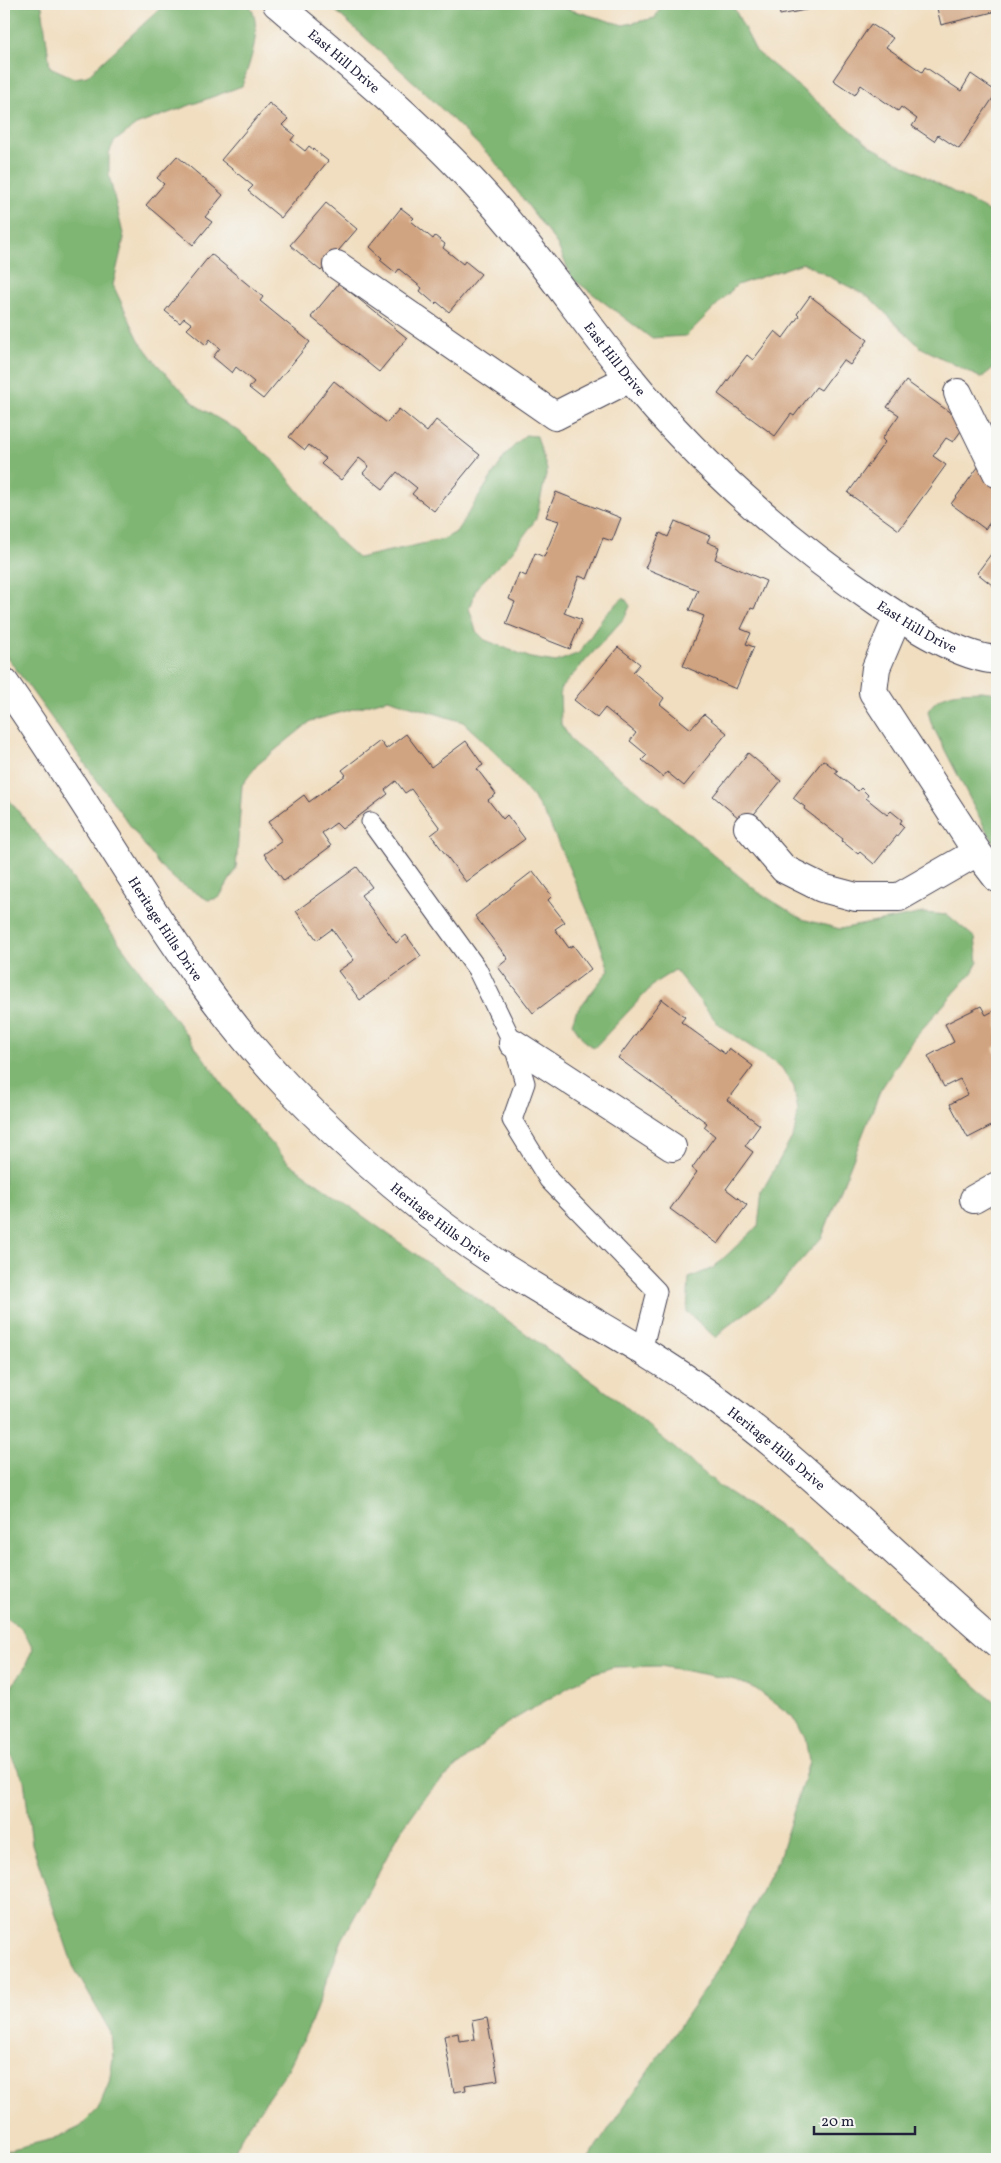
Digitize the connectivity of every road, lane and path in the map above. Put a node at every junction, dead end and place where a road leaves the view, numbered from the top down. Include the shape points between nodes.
1 (277, 4) edge
2 (337, 265) dead end
3 (630, 378) junction
4 (958, 393) dead end
5 (997, 473) edge
6 (898, 616) junction
7 (997, 660) edge
8 (4, 682) edge
9 (371, 822) dead end
10 (748, 827) dead end
11 (977, 852) junction
12 (997, 878) edge
13 (513, 1043) junction
14 (672, 1147) dead end
15 (997, 1186) edge
16 (974, 1199) dead end
17 (642, 1351) junction
18 (997, 1643) edge

1 - 3 street, East Hill Drive via 412,121 476,184
2 - 3 street via 555,416
3 - 6 street, East Hill Drive via 676,431 729,483 835,573
4 - 5 street
6 - 7 street, East Hill Drive via 941,642
6 - 11 street via 876,668 873,692
8 - 17 street, Heritage Hills Drive via 175,945 227,1017 285,1084 353,1150 422,1209 494,1261
9 - 13 lane via 477,969
10 - 11 street via 784,869 822,888 856,898 899,897
11 - 12 street
13 - 14 street
13 - 17 lane via 525,1083 512,1120 549,1180 657,1291
15 - 16 street
17 - 18 street, Heritage Hills Drive via 707,1393 767,1438

